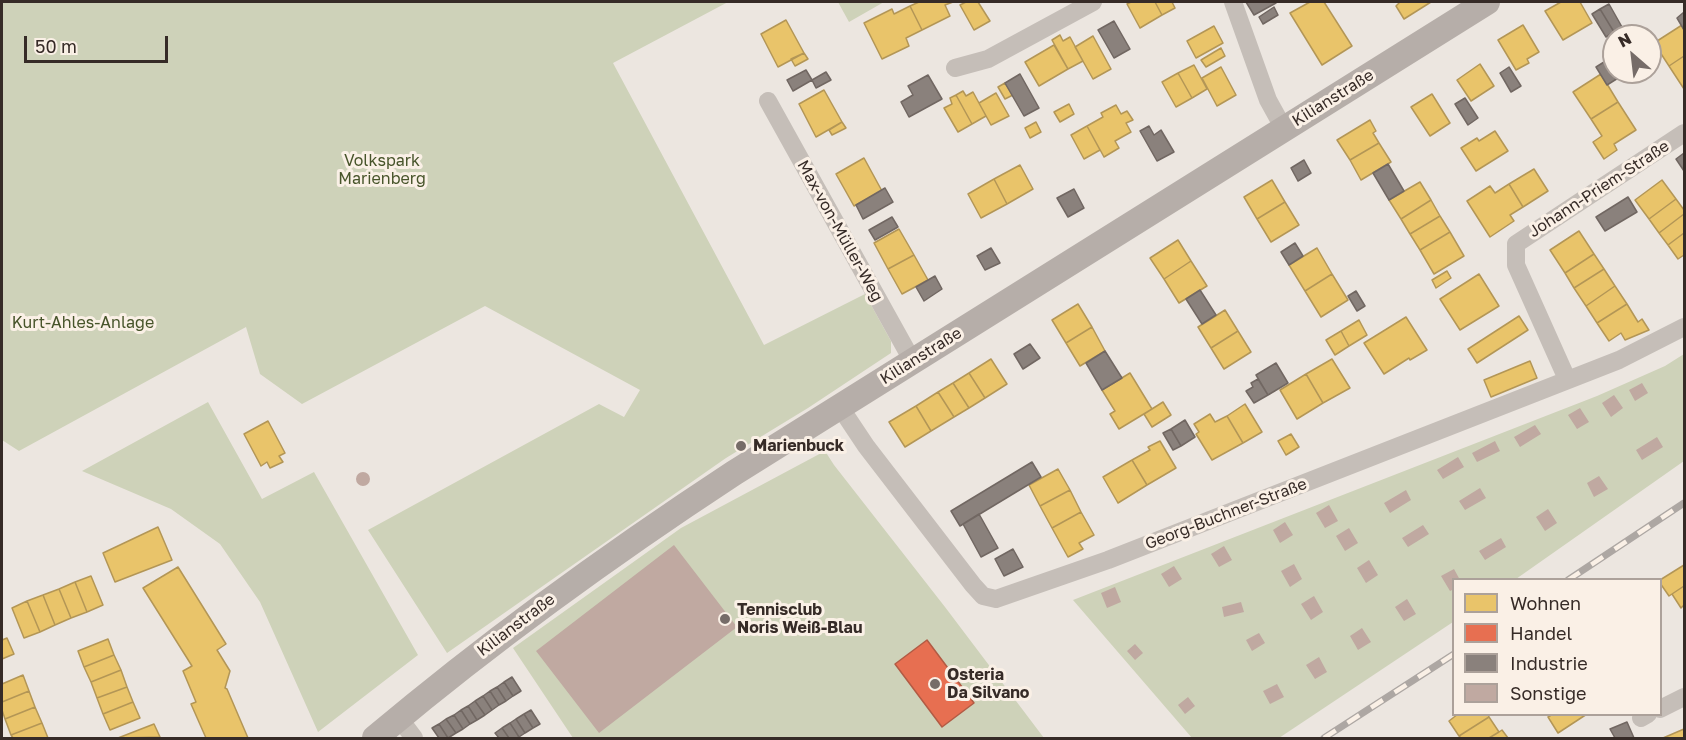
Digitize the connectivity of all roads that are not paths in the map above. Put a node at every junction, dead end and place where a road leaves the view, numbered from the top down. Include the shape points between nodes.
1 (1093, 2) edge
2 (1233, 2) edge
3 (1487, 2) edge
4 (955, 68) dead end
5 (768, 101) dead end
6 (1284, 129) junction
7 (1684, 133) edge
8 (1684, 327) edge
9 (913, 362) junction
10 (1567, 380) junction
11 (840, 407) junction
12 (1684, 697) edge
13 (1662, 708) edge
14 (399, 718) junction
15 (375, 738) edge
16 (414, 738) edge

1 - 4 street via 988,60
2 - 6 street via 1268,100
3 - 6 main road, Kilianstraße
5 - 9 street, Max-von-Müller-Weg
6 - 9 main road, Kilianstraße
7 - 10 street, Johann-Priem-Straße via 1516,244 1516,266
8 - 10 street, Georg-Buchner-Straße via 1619,360
9 - 11 main road, Kilianstraße
10 - 11 street, Georg-Buchner-Straße via 1108,560 996,599 983,596 972,585
11 - 14 main road, Kilianstraße via 627,544 531,613
12 - 13 street
14 - 15 main road, Kilianstraße
14 - 16 street

